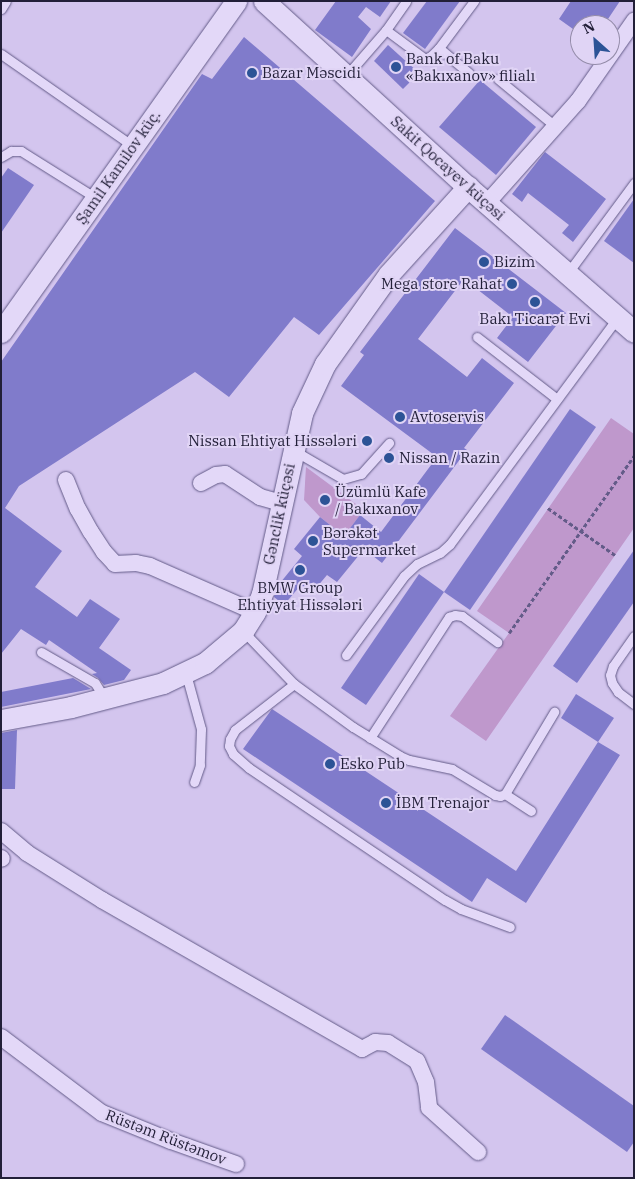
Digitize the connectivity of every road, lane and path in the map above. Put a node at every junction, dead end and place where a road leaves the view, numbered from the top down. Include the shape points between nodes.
1 (6, 1) edge
2 (236, 1) edge
3 (264, 1) edge
4 (406, 1) edge
5 (474, 1) edge
6 (1, 9) edge
7 (634, 21) edge
8 (386, 30) junction
9 (439, 48) junction
10 (1, 54) edge
11 (469, 73) dead end
12 (346, 76) junction
13 (498, 79) dead end
14 (555, 126) junction
15 (133, 146) junction
16 (1, 157) edge
17 (634, 183) edge
18 (468, 187) junction
19 (96, 198) junction
20 (486, 203) junction
21 (567, 274) junction
22 (617, 318) junction
23 (1, 332) edge
24 (634, 332) edge
25 (477, 337) dead end
26 (557, 399) junction
27 (389, 443) dead end
28 (293, 449) junction
29 (634, 456) edge
30 (66, 480) dead end
31 (201, 483) dead end
32 (281, 504) junction
33 (548, 508) dead end
34 (580, 531) junction
35 (615, 555) dead end
36 (255, 612) junction
37 (243, 631) junction
38 (509, 633) dead end
39 (634, 636) edge
40 (497, 642) dead end
41 (41, 652) dead end
42 (346, 656) dead end
43 (186, 674) junction
44 (294, 684) junction
45 (105, 700) junction
46 (634, 704) edge
47 (554, 712) dead end
48 (1, 720) edge
49 (370, 738) junction
50 (194, 782) dead end
51 (505, 794) junction
52 (531, 811) dead end
53 (1, 831) edge
54 (510, 927) dead end
55 (1, 1037) edge
56 (478, 1152) dead end
57 (236, 1164) dead end

1 - 6 lane
2 - 15 street, Şamil Kamilov küç.
3 - 12 street, Sakit Qocayev küçəsi
4 - 8 lane
5 - 9 lane
7 - 14 street via 592,83
8 - 9 lane via 425,59
8 - 12 lane
9 - 11 lane
10 - 15 lane
12 - 18 street, Sakit Qocayev küçəsi
13 - 14 lane
14 - 20 street
15 - 19 street, Şamil Kamilov küç.
16 - 19 lane via 11,151 21,151
17 - 21 lane
18 - 20 street, Sakit Qocayev küçəsi
18 - 28 street, Gənclik küçəsi via 389,274 340,340 311,391
19 - 23 street, Şamil Kamilov küç.
20 - 21 street, Sakit Qocayev küçəsi
21 - 22 street, Sakit Qocayev küçəsi
22 - 24 street, Sakit Qocayev küçəsi
22 - 26 lane
25 - 26 lane
26 - 42 lane via 450,544 404,576
27 - 28 lane via 361,474 343,479
28 - 32 street, Gənclik küçəsi
29 - 34 path
30 - 36 street via 91,532 115,564 150,566
31 - 32 street via 225,474 260,497
32 - 36 street, Gənclik küçəsi via 262,594
33 - 34 path
34 - 35 path
34 - 38 path
36 - 37 street, Gənclik küçəsi
37 - 43 street, Gənclik küçəsi via 223,650
37 - 44 lane
39 - 46 lane via 610,675 618,692
40 - 49 lane via 462,616 449,617
41 - 45 lane via 95,683
43 - 45 street, Gənclik küçəsi
43 - 50 lane via 201,729 200,765
44 - 49 lane
44 - 54 lane via 235,730 229,746 233,754 445,900
45 - 48 street, Gənclik küçəsi
47 - 51 lane
49 - 51 lane via 409,760 452,769 495,795
51 - 52 lane
53 - 56 street via 27,853 102,900 362,1049 375,1042 388,1043 417,1061 426,1082 429,1108
55 - 57 street, Rüstəm Rüstəmov via 102,1114

